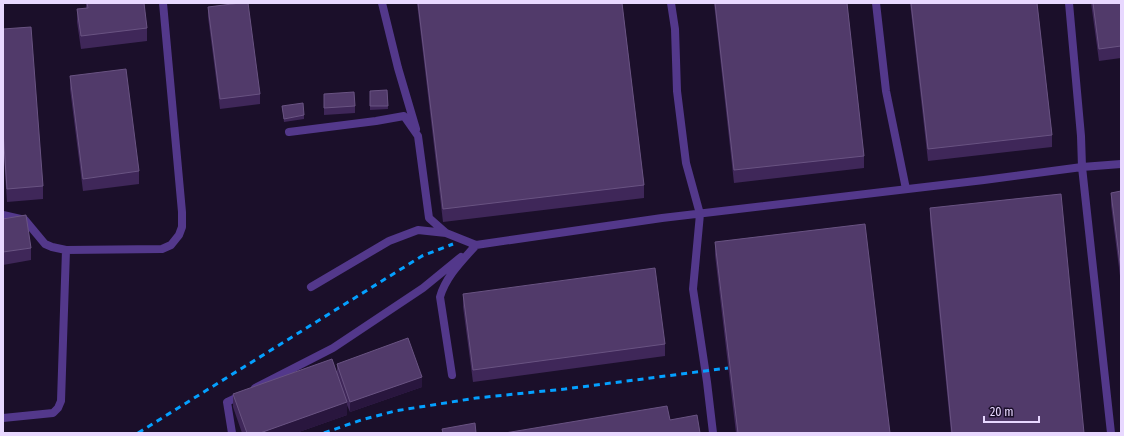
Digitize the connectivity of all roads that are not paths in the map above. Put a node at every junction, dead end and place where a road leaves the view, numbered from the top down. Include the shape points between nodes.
1 (163, 3) edge
2 (382, 3) edge
3 (671, 3) edge
4 (876, 3) edge
5 (1069, 3) edge
6 (289, 132) dead end
7 (418, 136) junction
8 (1121, 164) edge
9 (1082, 167) junction
10 (906, 189) junction
11 (700, 214) junction
12 (3, 216) edge
13 (446, 232) junction
14 (476, 245) junction
15 (66, 250) junction
16 (311, 287) dead end
17 (452, 375) dead end
18 (3, 418) edge
19 (232, 433) edge
20 (713, 433) edge
21 (1112, 433) edge

1 - 15 lane via 180,181 182,227 179,235 171,245 162,249
2 - 7 lane
3 - 11 lane via 675,29 677,91 686,163
4 - 10 lane via 886,91
5 - 9 lane
6 - 7 lane via 404,116
7 - 13 lane via 429,218
8 - 9 lane
9 - 10 lane
9 - 21 lane
10 - 11 lane
11 - 14 lane
11 - 20 lane via 693,289
12 - 15 lane via 25,220 45,244
13 - 14 lane
13 - 16 lane via 418,230 389,241
14 - 17 lane via 449,276 440,297
14 - 19 lane via 422,288 333,348 227,402
15 - 18 lane via 62,401 53,413

